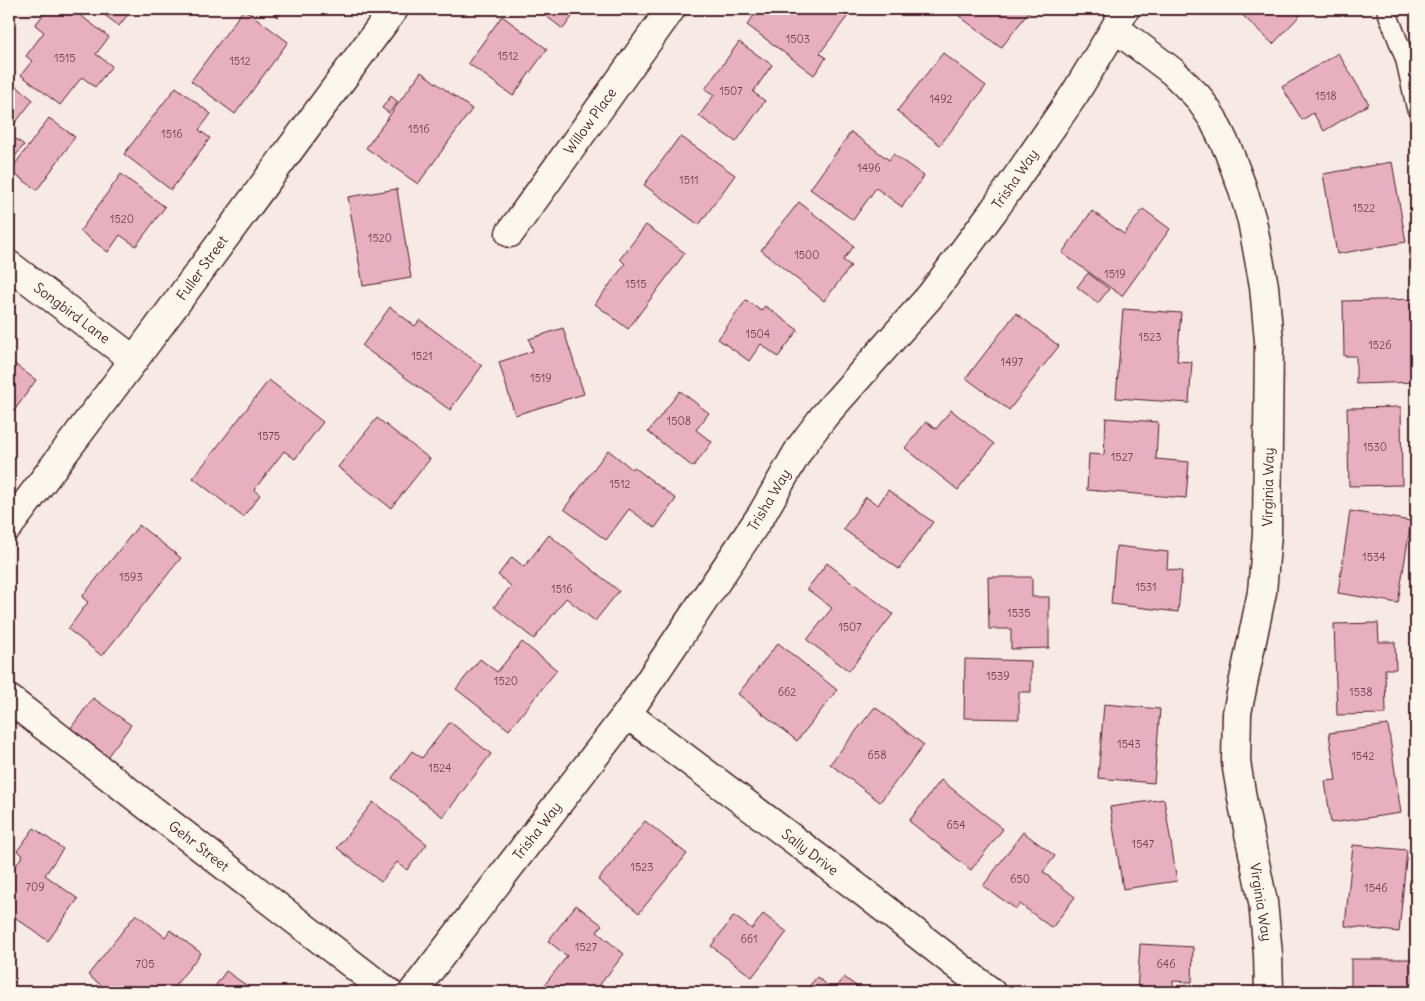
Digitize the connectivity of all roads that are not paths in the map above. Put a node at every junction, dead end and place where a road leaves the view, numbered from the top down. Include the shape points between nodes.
1 (394, 9) edge
2 (671, 9) edge
3 (1386, 9) edge
4 (1120, 18) edge
5 (1416, 108) edge
6 (510, 233) dead end
7 (9, 266) edge
8 (134, 360) junction
9 (9, 526) edge
10 (9, 699) edge
11 (627, 714) junction
12 (388, 992) edge
13 (413, 992) edge
14 (991, 992) edge
15 (1269, 992) edge

1 - 8 street, Fuller Street
2 - 6 street, Willow Place
3 - 5 lane via 1405,58
4 - 11 street, Trisha Way via 1074,95 931,295 824,416 800,448 762,514
4 - 15 street, Virginia Way via 1198,97 1213,119 1242,187 1264,286 1269,341 1267,534 1262,592 1237,713 1236,762 1263,902
7 - 8 street, Songbird Lane
8 - 9 street, Fuller Street
10 - 12 street, Gehr Street
11 - 13 street, Trisha Way
11 - 14 street, Sally Drive

